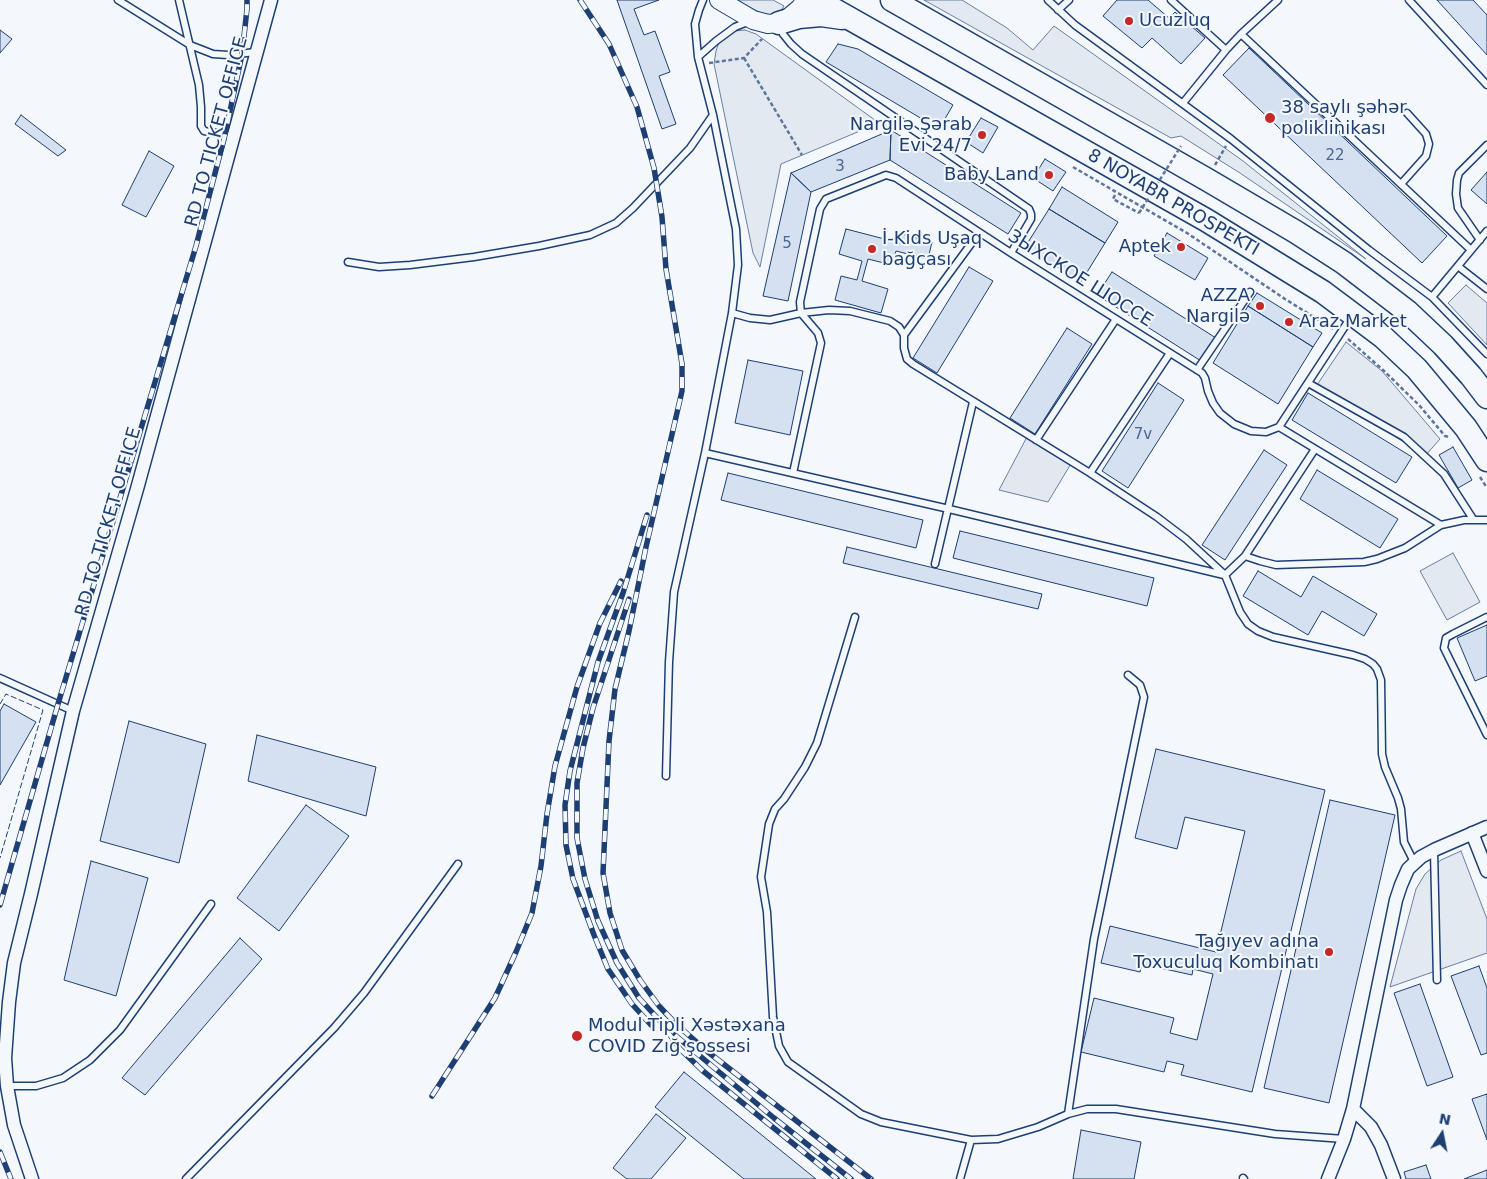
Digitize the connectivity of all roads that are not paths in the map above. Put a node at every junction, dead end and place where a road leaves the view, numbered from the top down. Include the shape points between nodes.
1 (118, 0) edge
2 (179, 0) edge
3 (271, 0) edge
4 (703, 0) edge
5 (719, 0) edge
6 (806, 0) edge
7 (817, 0) edge
8 (892, 0) edge
9 (1048, 0) edge
10 (1068, 0) edge
11 (1171, 0) edge
12 (1278, 0) edge
13 (1408, 0) edge
14 (1058, 10) junction
15 (848, 18) junction
16 (753, 20) junction
17 (779, 23) junction
18 (1241, 34) junction
19 (190, 45) junction
20 (1226, 50) junction
21 (256, 52) junction
22 (699, 61) junction
23 (1487, 85) edge
24 (1183, 103) junction
25 (1407, 114) dead end
26 (712, 115) junction
27 (235, 136) junction
28 (1487, 145) edge
29 (1401, 184) junction
30 (1487, 231) edge
31 (979, 233) junction
32 (1480, 240) junction
33 (1471, 250) junction
34 (1011, 253) junction
35 (348, 262) dead end
36 (1459, 267) junction
37 (1487, 289) edge
38 (1250, 292) dead end
39 (1432, 297) junction
40 (732, 313) junction
41 (801, 313) junction
42 (1353, 314) junction
43 (1116, 319) junction
44 (904, 335) junction
45 (1170, 353) junction
46 (1487, 354) edge
47 (1197, 370) junction
48 (1308, 383) junction
49 (1487, 397) edge
50 (973, 402) junction
51 (1279, 427) junction
52 (1036, 440) junction
53 (1315, 449) junction
54 (705, 453) junction
55 (1481, 465) edge
56 (793, 473) junction
57 (1090, 473) junction
58 (949, 509) junction
59 (1474, 519) junction
60 (1487, 520) edge
61 (1441, 525) junction
62 (1245, 556) junction
63 (935, 564) dead end
64 (1225, 575) junction
65 (855, 617) dead end
66 (1487, 617) edge
67 (1128, 675) dead end
68 (0, 678) edge
69 (73, 711) junction
70 (1487, 735) edge
71 (666, 776) dead end
72 (1487, 827) edge
73 (1472, 834) junction
74 (1434, 850) junction
75 (1414, 862) junction
76 (458, 864) dead end
77 (1487, 872) edge
78 (211, 904) dead end
79 (1436, 980) dead end
80 (2, 1061) edge
81 (7, 1086) junction
82 (1353, 1108) junction
83 (1068, 1114) junction
84 (1344, 1139) junction
85 (971, 1140) junction
86 (32, 1179) edge
87 (186, 1179) edge
88 (960, 1179) edge
89 (1328, 1179) edge
90 (1394, 1179) edge

1 - 19 lane
2 - 19 lane
3 - 21 street, RD TO TICKET OFFICE
4 - 22 lane via 695,24
5 - 16 main road
6 - 17 main road via 794,14
7 - 15 highway, 8 NOYABR PROSPEKTI
8 - 49 highway, 8 NOYABR PROSPEKTI via 1206,179 1344,263 1408,312 1443,345
9 - 14 lane
10 - 14 lane
11 - 20 lane
12 - 18 lane
13 - 23 lane
14 - 24 lane
15 - 17 highway via 816,15
15 - 42 highway, 8 NOYABR PROSPEKTI via 1206,220 1324,292
16 - 17 main road
16 - 22 lane via 735,27
17 - 34 lane via 783,34 802,54 1029,209 1030,219
18 - 20 lane
18 - 29 lane
19 - 21 lane via 213,54
19 - 27 lane via 199,85 201,126 204,132
20 - 24 lane
21 - 27 street, RD TO TICKET OFFICE
22 - 26 lane
24 - 39 lane
25 - 29 lane via 1426,134 1429,144 1426,156
26 - 35 lane via 690,148 632,208 616,223 590,235 474,257 410,265 379,267
26 - 40 lane via 736,229 738,265
27 - 69 street, RD TO TICKET OFFICE
28 - 32 lane via 1456,180 1458,208
29 - 33 lane
30 - 32 lane
31 - 34 lane, ЗЫХСКОЕ ШОССЕ
31 - 41 lane, ЗЫХСКОЕ ШОССЕ via 896,178 886,175 826,199 820,209 800,302
31 - 44 lane
32 - 33 lane
33 - 36 lane
34 - 43 lane, ЗЫХСКОЕ ШОССЕ
36 - 37 lane
36 - 39 lane
38 - 47 lane
39 - 46 lane
40 - 41 lane via 770,320
40 - 54 lane
41 - 44 lane via 850,311 890,321
41 - 56 lane via 821,343
42 - 48 lane
42 - 55 highway, 8 NOYABR PROSPEKTI via 1383,337 1443,398 1466,428
43 - 45 lane, ЗЫХСКОЕ ШОССЕ
43 - 52 lane
44 - 50 lane via 907,359
45 - 47 lane, ЗЫХСКОЕ ШОССЕ
45 - 57 lane
47 - 51 lane via 1205,378 1213,403 1234,424 1266,432
48 - 51 lane
48 - 59 lane via 1404,437 1444,474
50 - 52 lane
50 - 58 lane
51 - 53 lane
52 - 57 lane
53 - 61 lane
53 - 62 lane
54 - 56 lane
54 - 71 lane via 674,592
56 - 58 lane
57 - 64 lane via 1157,517
58 - 63 lane
58 - 64 lane
59 - 60 lane
59 - 61 lane
61 - 62 lane via 1405,548 1364,562 1276,564
62 - 64 lane
64 - 75 lane via 1240,612 1258,631 1353,655 1378,669 1382,754 1401,809 1404,842
65 - 85 lane via 817,743 769,824 761,876 778,1046 788,1062 861,1114 881,1122
66 - 70 lane via 1446,638 1444,648
67 - 83 lane via 1140,686 1144,697 1094,939
68 - 69 lane
69 - 80 street, RD TO TICKET OFFICE via 14,963
72 - 73 street
73 - 74 street
73 - 77 street
74 - 75 street
74 - 79 lane
75 - 82 street via 1396,900
76 - 87 lane via 364,993 334,1028
78 - 81 lane via 120,1030 90,1060 54,1081 36,1086
80 - 81 street, RD TO TICKET OFFICE
81 - 86 street, RD TO TICKET OFFICE via 14,1126
82 - 84 street
82 - 90 street via 1372,1127
83 - 84 lane via 1087,1109 1116,1109 1275,1134
83 - 85 lane via 998,1139
84 - 89 street
85 - 88 lane

